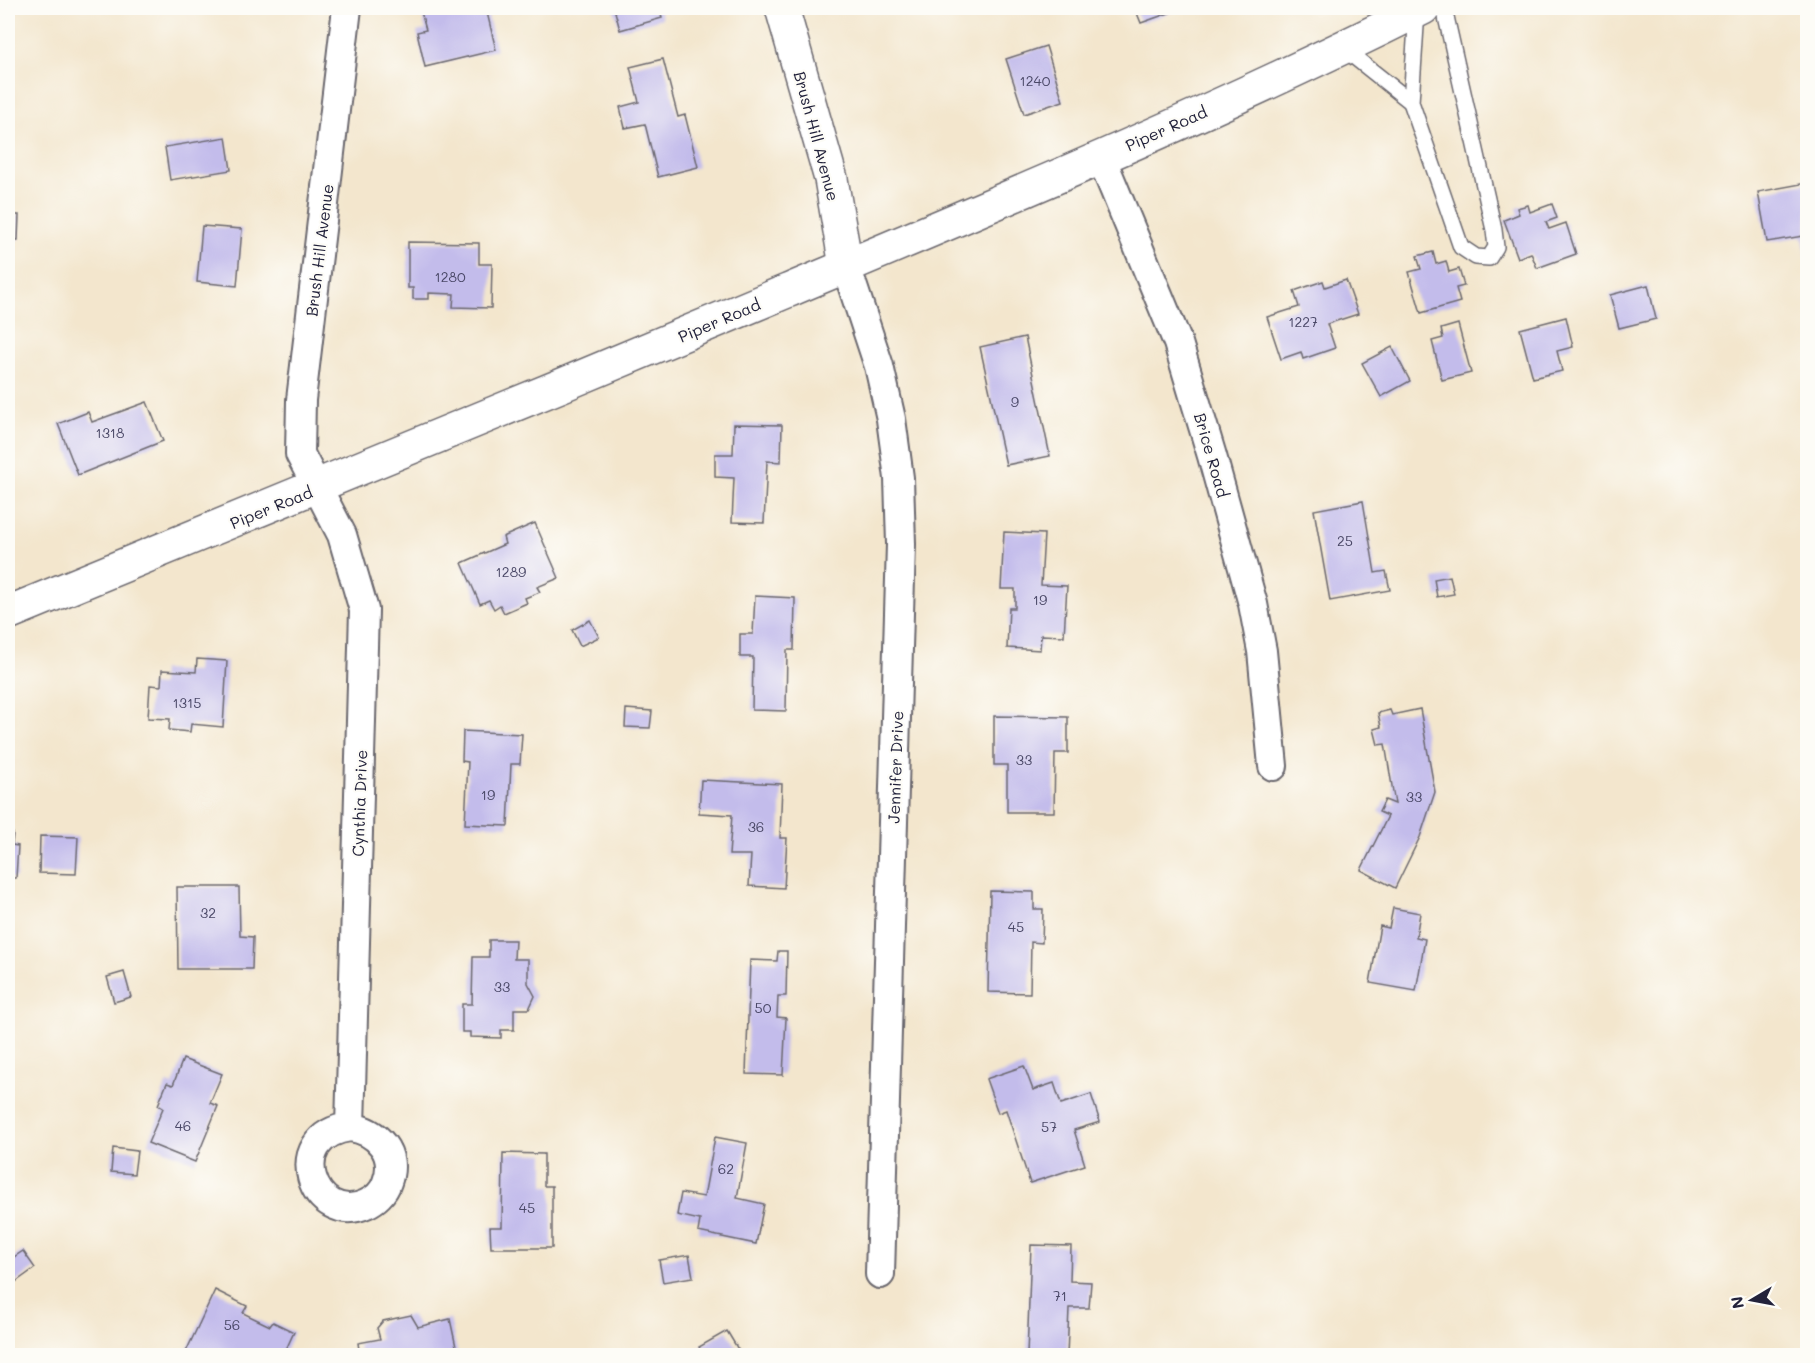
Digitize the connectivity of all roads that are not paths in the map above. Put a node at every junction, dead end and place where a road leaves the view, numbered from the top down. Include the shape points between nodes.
1 (347, 8) edge
2 (782, 8) edge
3 (1428, 8) edge
4 (1341, 47) junction
5 (1411, 102) junction
6 (1101, 157) junction
7 (846, 266) junction
8 (316, 489) junction
9 (8, 613) edge
10 (1273, 766) dead end
11 (350, 1127) dead end
12 (880, 1274) dead end

1 - 8 street, Brush Hill Avenue via 301,400 300,454
2 - 7 street, Brush Hill Avenue via 831,179
3 - 4 street, Piper Road
3 - 5 lane
3 - 5 lane via 1494,230 1496,247 1489,258 1476,257 1461,247
4 - 5 lane
4 - 6 street, Piper Road
6 - 7 street, Piper Road
6 - 10 street, Brice Road via 1174,333 1212,456 1260,639
7 - 8 street, Piper Road
7 - 12 street, Jennifer Drive via 886,393 899,478 901,543
8 - 9 street, Piper Road
8 - 11 street, Cynthia Drive via 342,535 364,610

